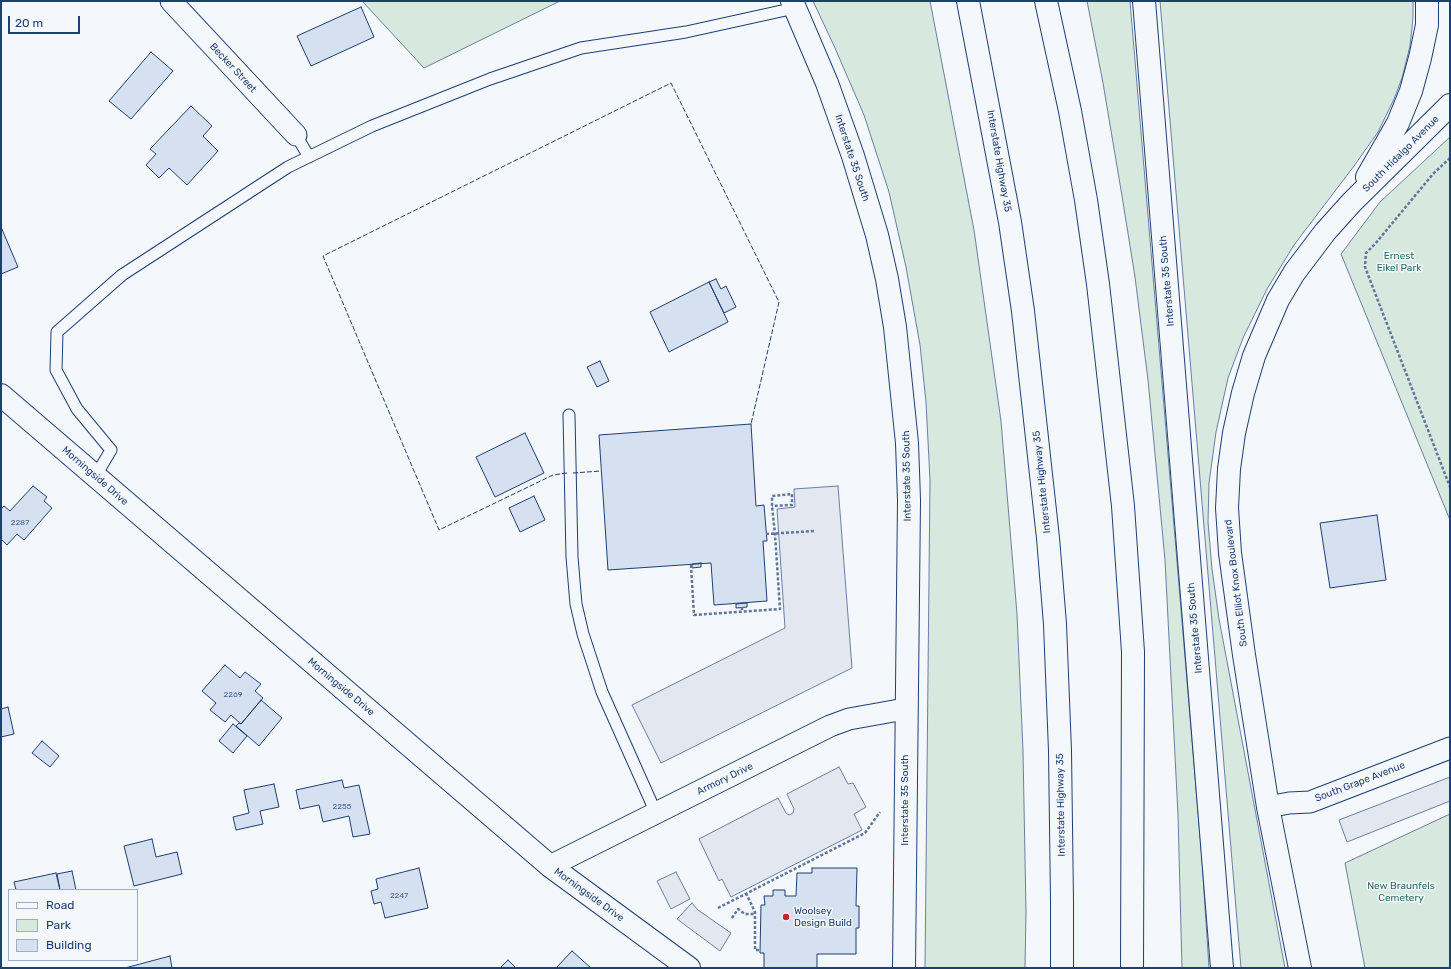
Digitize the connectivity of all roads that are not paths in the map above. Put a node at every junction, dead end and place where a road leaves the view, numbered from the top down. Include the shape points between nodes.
1 (171, 1) edge
2 (968, 1) edge
3 (1046, 1) edge
4 (1144, 1) edge
5 (1427, 1) edge
6 (793, 5) edge
7 (1450, 105) edge
8 (296, 134) joint
9 (309, 156) junction
10 (1352, 202) junction
11 (1, 395) edge
12 (569, 415) dead end
13 (95, 477) junction
14 (906, 709) junction
15 (1450, 748) edge
16 (1268, 808) junction
17 (656, 813) junction
18 (550, 866) junction
19 (689, 968) edge
20 (904, 968) edge
21 (1062, 968) edge
22 (1132, 968) edge
23 (1222, 968) edge
24 (1300, 968) edge

1 - 8 street, Becker Street
2 - 21 main road, Interstate Highway 35 via 1010,222 1023,311 1047,524 1055,624 1060,751
3 - 22 main road via 1070,111 1087,207 1123,506 1132,652
4 - 23 main road, Interstate 35 South
5 - 10 main road via 1427,25 1411,90 1398,123
6 - 9 lane via 686,32 581,48 490,79 372,126
6 - 14 main road, Interstate 35 South via 827,83 853,156 877,235 895,327 907,443 909,500
7 - 10 main road, South Hidalgo Avenue
8 - 9 lane
9 - 13 lane via 122,275 57,332 56,370 77,409 111,450
10 - 16 main road, South Elliot Knox Boulevard via 1294,273 1278,300 1254,356 1233,440 1229,469 1230,553
11 - 13 main road, Morningside Drive
12 - 17 lane via 572,557 576,604 602,692
13 - 18 main road, Morningside Drive
14 - 17 street, Armory Drive via 849,719 830,726
14 - 20 main road, Interstate 35 South
15 - 16 street, South Grape Avenue via 1310,802
16 - 24 main road, South Elliot Knox Boulevard
17 - 18 street, Armory Drive
18 - 19 main road, Morningside Drive

